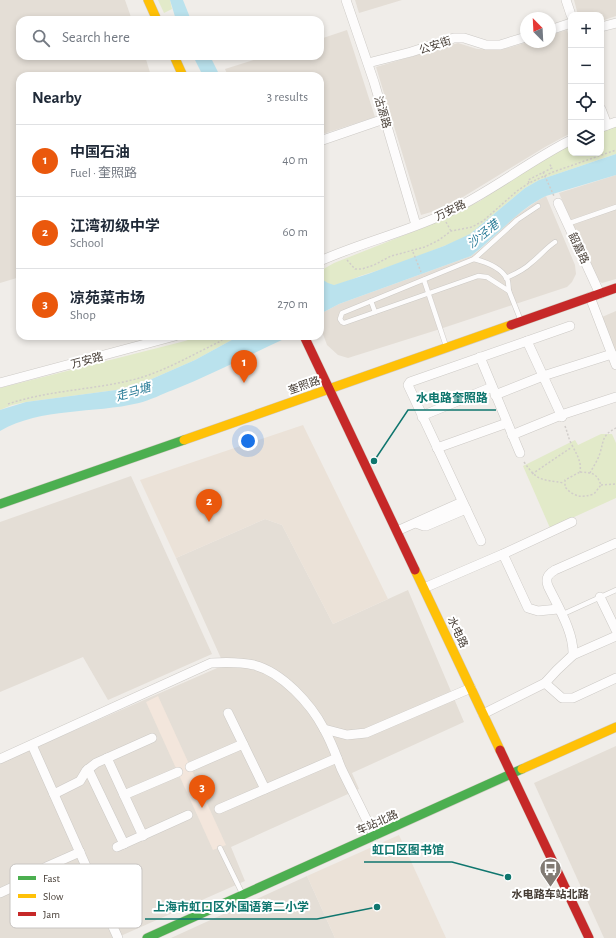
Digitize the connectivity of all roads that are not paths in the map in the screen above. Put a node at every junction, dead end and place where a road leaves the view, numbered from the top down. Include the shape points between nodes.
1 (148, 0) edge
2 (346, 0) edge
3 (566, 0) edge
4 (570, 12) edge
5 (155, 16) edge
6 (616, 23) edge
7 (568, 24) edge
8 (604, 26) edge
9 (556, 28) edge
10 (520, 39) edge
11 (176, 60) edge
12 (368, 63) junction
13 (182, 72) edge
14 (384, 119) junction
15 (616, 122) edge
16 (604, 126) edge
17 (324, 140) edge
18 (568, 142) edge
19 (556, 200) road end
20 (538, 206) dead end
21 (616, 207) edge
22 (567, 224) junction
23 (416, 225) junction
24 (555, 242) dead end
25 (324, 259) edge
26 (474, 259) junction
27 (506, 278) junction
28 (424, 280) junction
29 (616, 288) edge
30 (509, 291) junction
31 (428, 294) junction
32 (600, 294) junction
33 (590, 297) junction
34 (371, 301) junction
35 (375, 312) junction
36 (521, 321) junction
37 (570, 326) dead end
38 (160, 340) edge
39 (306, 340) edge
40 (527, 341) junction
41 (446, 348) junction
42 (480, 357) junction
43 (614, 358) edge
44 (543, 376) junction
45 (0, 383) edge
46 (330, 389) junction
47 (493, 391) junction
48 (616, 397) edge
49 (561, 416) junction
50 (422, 417) junction
51 (507, 423) junction
52 (512, 435) junction
53 (437, 448) junction
54 (520, 453) road end
55 (0, 504) edge
56 (464, 505) junction
57 (572, 522) dead end
58 (397, 531) junction
59 (481, 541) dead end
60 (616, 543) edge
61 (503, 554) junction
62 (424, 588) junction
63 (616, 590) edge
64 (600, 597) junction
65 (560, 612) junction
66 (616, 630) edge
67 (616, 636) edge
68 (574, 655) junction
69 (616, 678) edge
70 (545, 683) junction
71 (471, 688) junction
72 (228, 713) dead end
73 (483, 714) junction
74 (616, 727) edge
75 (324, 729) junction
76 (152, 738) dead end
77 (243, 744) junction
78 (32, 746) junction
79 (107, 758) junction
80 (337, 758) junction
81 (0, 759) edge
82 (190, 768) dead end
83 (88, 769) junction
84 (178, 772) dead end
85 (512, 775) junction
86 (265, 789) junction
87 (54, 794) junction
88 (124, 795) junction
89 (219, 809) dead end
90 (188, 815) dead end
91 (143, 836) junction
92 (374, 836) junction
93 (220, 848) dead end
94 (80, 852) junction
95 (53, 864) edge
96 (85, 864) edge
97 (10, 888) edge
98 (0, 893) edge
99 (243, 895) junction
100 (114, 928) edge
101 (118, 938) edge
102 (147, 938) edge
103 (589, 938) edge

1 - 5 main road
2 - 12 street, 沽源路
3 - 4 street
6 - 8 street
7 - 9 street
10 - 12 street, 公安街 via 500,45 486,45 464,38 454,38
11 - 13 main road
12 - 14 street, 沽源路
14 - 17 street
14 - 23 street, 沽源路
15 - 16 street
18 - 23 street, 万安路 via 468,202
19 - 22 street, 韶嘉路
20 - 26 lane via 517,220
21 - 22 lane
22 - 32 street, 韶嘉路
23 - 25 street, 万安路
24 - 27 lane via 532,263
26 - 27 lane via 485,262
26 - 28 lane
27 - 30 lane
28 - 31 lane
28 - 34 lane
29 - 32 main road, 奎照路
30 - 31 lane via 487,276 478,276
30 - 36 lane
31 - 35 lane
31 - 41 lane
32 - 33 main road, 奎照路
33 - 36 main road, 奎照路
33 - 43 street
34 - 35 lane
34 - 35 lane via 342,313 340,319 344,323
36 - 41 main road, 奎照路
37 - 40 street
38 - 45 street, 万安路
39 - 46 main road, 水电路
40 - 42 street
40 - 44 street
41 - 46 main road, 奎照路
42 - 47 street
42 - 50 street via 410,382 408,385
43 - 44 street
44 - 47 street
44 - 49 street
46 - 55 main road, 奎照路
46 - 58 main road, 水电路
47 - 50 street via 424,414
47 - 51 street
48 - 49 street
49 - 52 street
50 - 53 street
51 - 52 street
51 - 53 street
52 - 54 street
53 - 56 street
56 - 58 street via 426,526 416,523
56 - 59 street
57 - 61 street
58 - 62 main road, 水电路
60 - 65 street via 549,573 547,582
61 - 62 street
61 - 65 street via 528,608
62 - 71 main road, 水电路
63 - 64 lane
64 - 65 lane
64 - 66 street
65 - 68 street via 574,645
67 - 68 street
68 - 70 street
69 - 70 street via 566,699
70 - 73 street
71 - 73 main road, 水电路
71 - 75 street via 366,733 347,735
72 - 77 street
73 - 85 main road, 水电路
74 - 85 main road, 车站北路
75 - 78 street via 315,713 288,684 273,674 255,666 234,662 211,663
75 - 80 street
76 - 79 street
77 - 82 street
77 - 86 street
78 - 81 street
78 - 87 street
79 - 83 street
79 - 88 street
80 - 86 street
80 - 92 street
83 - 87 street via 80,781
83 - 91 street via 120,846
84 - 88 street
85 - 92 main road, 车站北路
85 - 103 main road, 水电路
86 - 89 street
87 - 94 street
88 - 91 street
90 - 91 street
92 - 99 main road, 车站北路
93 - 99 lane
94 - 95 street
94 - 96 street
97 - 98 street
99 - 102 main road, 车站北路
100 - 101 street

